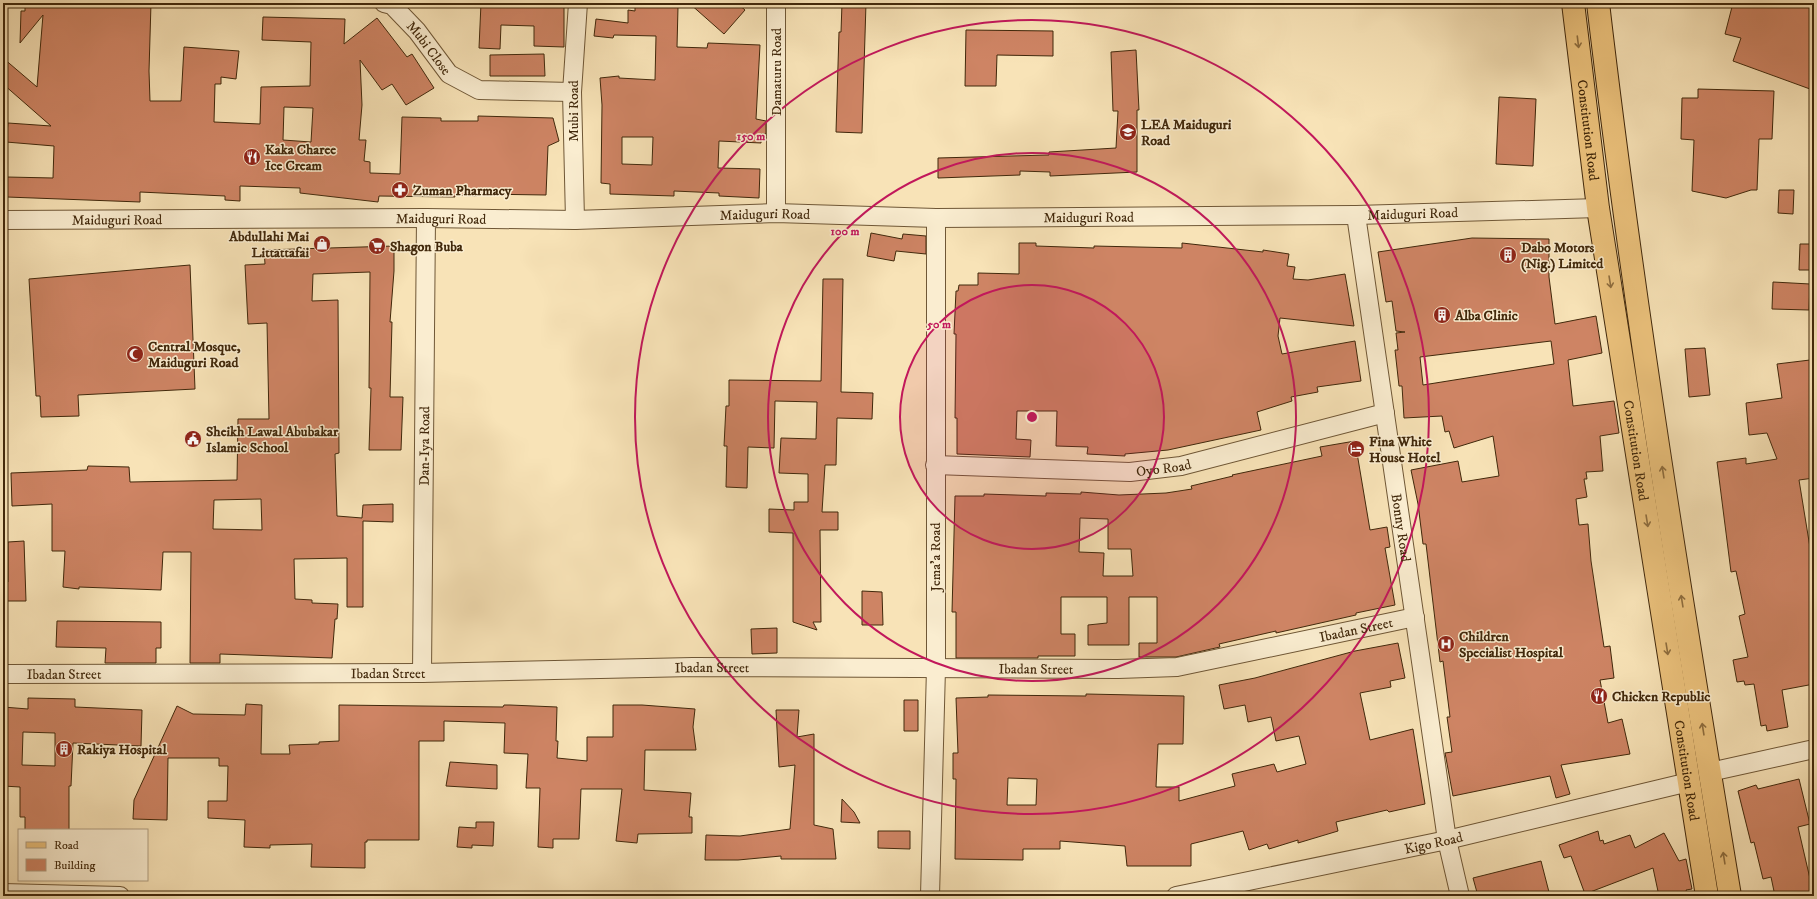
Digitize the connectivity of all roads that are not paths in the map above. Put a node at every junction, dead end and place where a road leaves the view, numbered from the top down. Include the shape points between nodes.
1 (384, 3) edge
2 (578, 3) edge
3 (1573, 3) edge
4 (1598, 3) edge
5 (771, 6) edge
6 (572, 92) junction
7 (1598, 208) junction
8 (776, 213) junction
9 (1356, 215) junction
10 (426, 218) junction
11 (936, 218) junction
12 (3, 220) edge
13 (575, 220) junction
14 (1385, 413) junction
15 (935, 464) junction
16 (1415, 617) junction
17 (936, 668) junction
18 (422, 673) junction
19 (3, 674) edge
20 (1814, 749) edge
21 (1710, 772) junction
22 (1689, 782) junction
23 (1447, 840) junction
24 (3, 893) edge
25 (56, 895) edge
26 (120, 896) edge
27 (930, 896) edge
28 (1176, 896) edge
29 (1460, 896) edge
30 (1708, 896) edge
31 (1730, 896) edge

1 - 6 street, Mubi Close via 392,5 417,31 449,74 479,90
2 - 6 street, Mubi Road
3 -> 7 main road, Constitution Road
21 -> 4 main road, Constitution Road via 1632,270
5 - 8 street, Damaturu Road
6 - 13 street, Mubi Road
7 - 9 street, Maiduguri Road
7 -> 22 main road, Constitution Road
8 - 11 street, Maiduguri Road
8 - 13 street, Maiduguri Road
9 - 11 street, Maiduguri Road
9 - 14 street, Bonny Road
10 - 12 street, Maiduguri Road
10 - 13 street, Maiduguri Road
10 - 18 street, Dan-Iya Road
11 - 15 street, Jema'a Road
14 - 15 street, Oyo Road via 1181,466 1130,472
14 - 16 street, Bonny Road
15 - 17 street, Jema'a Road
16 - 17 street, Ibadan Street via 1178,667
16 - 23 street, Bonny Road
17 - 18 street, Ibadan Street via 693,667
17 - 27 street, Jema'a Road
18 - 19 street, Ibadan Street
20 - 21 street
31 -> 21 main road, Constitution Road
22 - 23 street, Kigo Road
22 - 30 main road, Constitution Road
23 - 28 street, Kigo Road
23 - 29 street, Bonny Road
24 - 25 street
25 - 26 street

